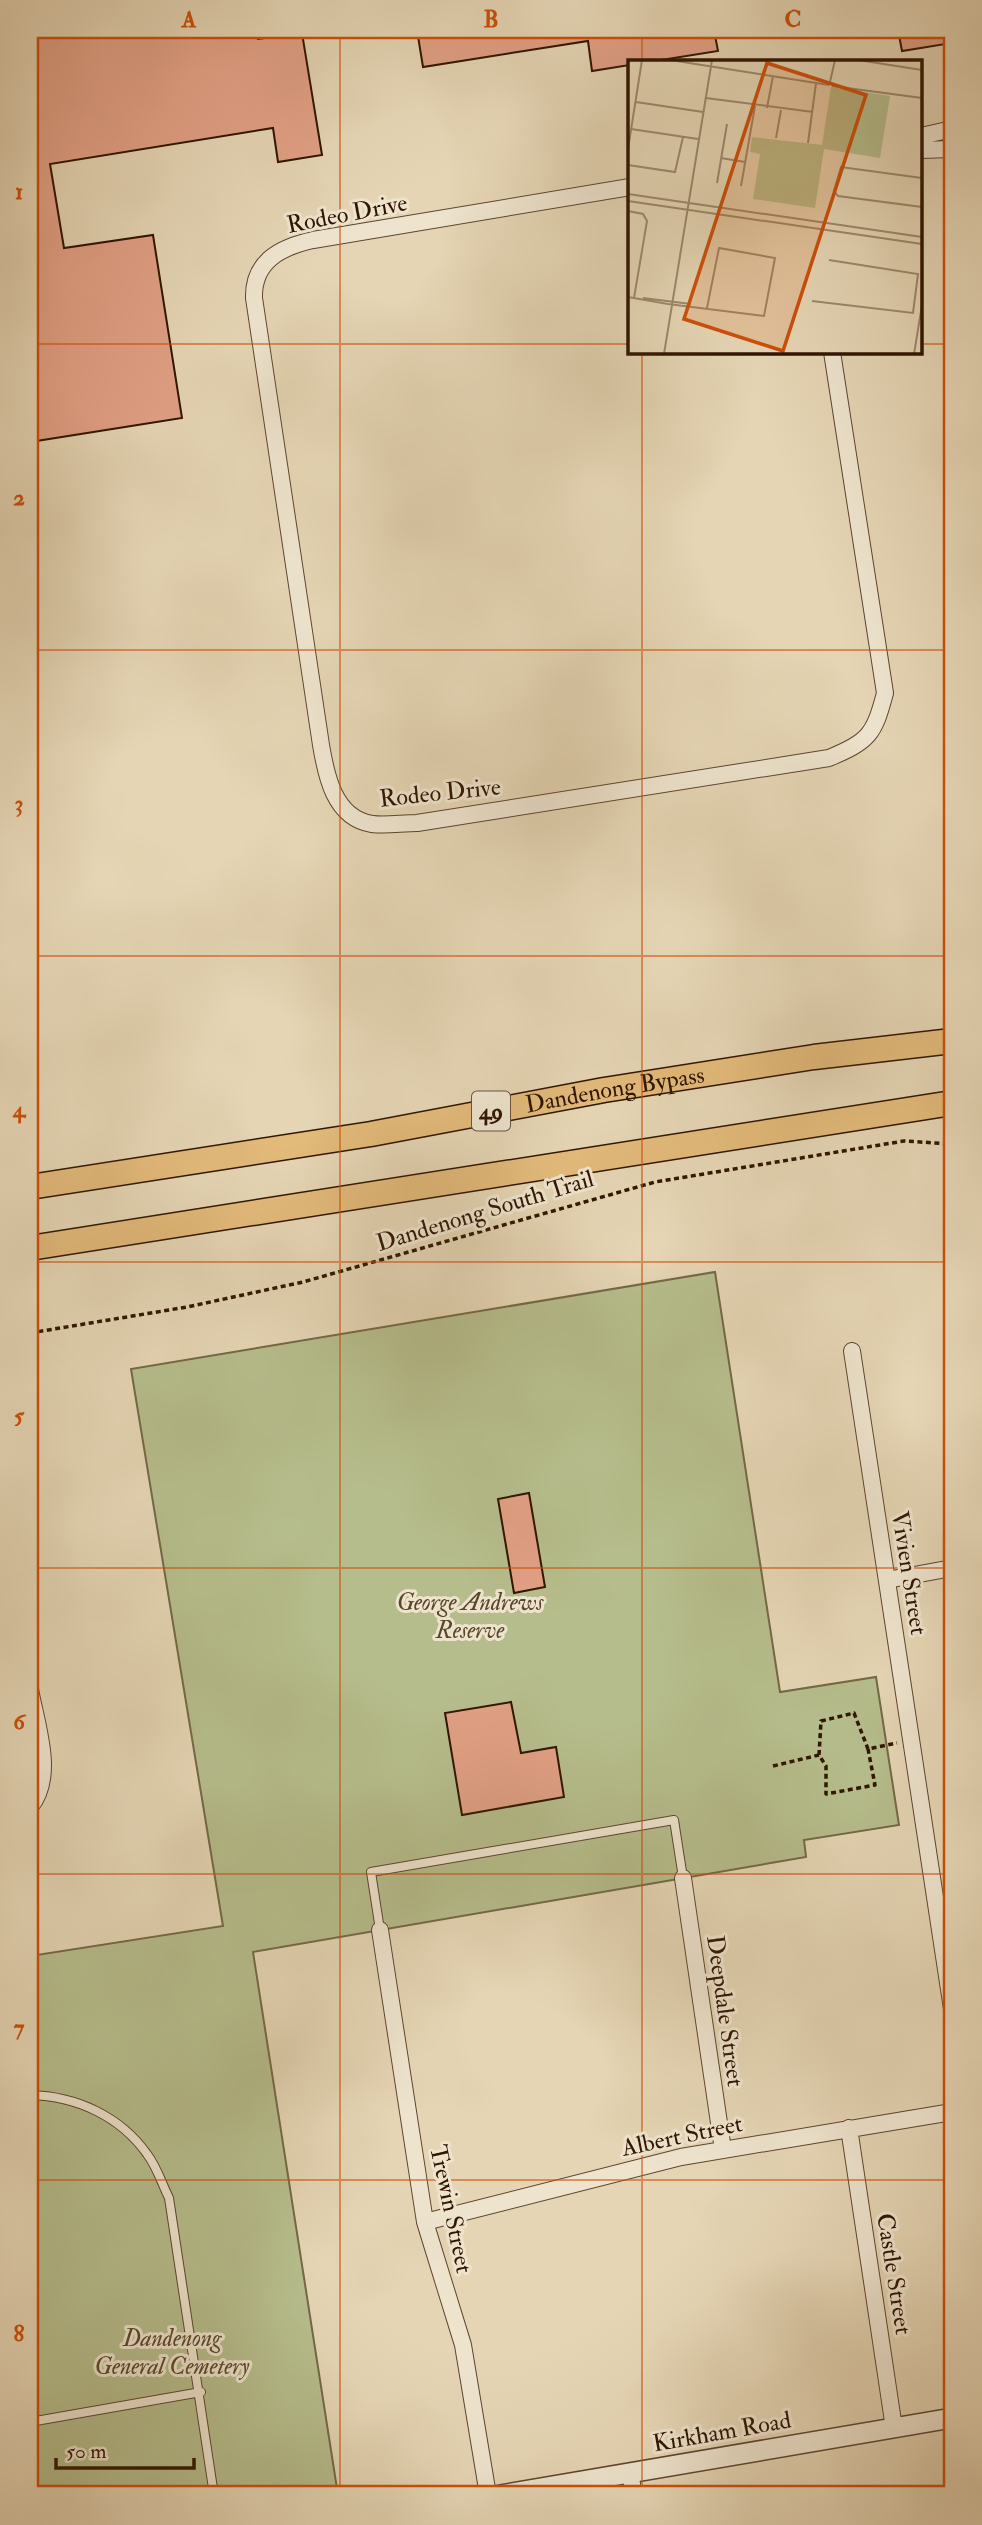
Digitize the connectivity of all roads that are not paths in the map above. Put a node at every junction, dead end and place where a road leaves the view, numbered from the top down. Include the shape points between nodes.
1 (952, 129) edge
2 (922, 136) edge
3 (952, 149) edge
4 (922, 150) edge
5 (628, 187) edge
6 (832, 354) edge
7 (952, 1041) edge
8 (952, 1103) edge
9 (30, 1187) edge
10 (30, 1248) edge
11 (852, 1351) dead end
12 (952, 1568) edge
13 (887, 1580) junction
14 (30, 1689) edge
15 (30, 1807) edge
16 (683, 1878) joint
17 (380, 1930) joint
18 (952, 2009) edge
19 (30, 2095) edge
20 (952, 2112) edge
21 (849, 2128) junction
22 (723, 2150) junction
23 (425, 2222) junction
24 (201, 2392) junction
25 (952, 2418) edge
26 (30, 2422) edge
27 (894, 2428) junction
28 (630, 2473) junction
29 (214, 2495) edge
30 (488, 2495) edge
31 (500, 2495) edge
32 (634, 2495) edge

1 - 2 street
3 - 4 street
5 - 6 street, Rodeo Drive via 313,240 287,246 257,272 254,298 323,755 329,787 346,810 369,824 417,823 829,758 860,745 876,729 886,693
7 - 9 highway, Dandenong Bypass / 49 via 814,1057
8 - 10 highway
11 - 13 street, Vivien Street
12 - 13 street
13 - 18 street, Vivien Street
14 - 15 street via 43,1778
16 - 17 lane via 674,1820 371,1872
16 - 22 street, Deepdale Street
17 - 23 street, Trewin Street
19 - 24 lane via 82,2104 115,2120 148,2154 170,2198
20 - 21 street, Albert Street
21 - 22 street, Albert Street
21 - 27 street, Castle Street
22 - 23 street, Albert Street
23 - 30 street, Trewin Street via 463,2345
24 - 26 lane
24 - 29 lane
25 - 27 street, Kirkham Road
27 - 28 street, Kirkham Road
28 - 31 street, Kirkham Road
28 - 32 street

